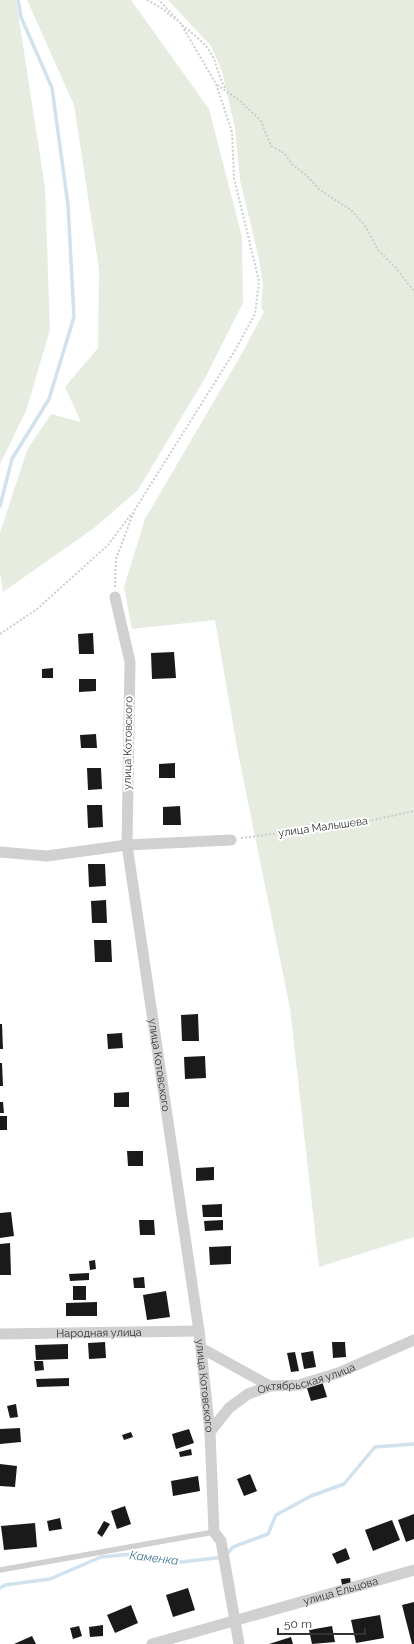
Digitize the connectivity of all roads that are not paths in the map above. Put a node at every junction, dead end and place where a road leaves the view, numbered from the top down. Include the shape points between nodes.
1 (115, 597) road end
2 (231, 840) road end
3 (127, 845) junction
4 (0, 852) edge
5 (199, 1331) junction
6 (0, 1334) edge
7 (414, 1340) edge
8 (201, 1348) junction
9 (270, 1386) junction
10 (210, 1432) junction
11 (214, 1532) junction
12 (0, 1570) edge
13 (414, 1570) edge
14 (235, 1621) junction
15 (152, 1644) edge
16 (239, 1644) edge

1 - 3 street, улица Котовского via 130,662
2 - 3 street
3 - 4 street via 46,856
3 - 5 street, улица Котовского
5 - 6 street, Народная улица
5 - 8 street, улица Котовского
7 - 9 street, Октябрьская улица via 338,1373 299,1385
8 - 9 street
8 - 10 street, улица Котовского
9 - 10 street, Октябрьская улица via 248,1394 229,1408
10 - 11 street, улица Котовского
11 - 12 lane
11 - 14 street via 221,1541
13 - 14 street, улица Ельцова
14 - 15 street, улица Ельцова
14 - 16 street

